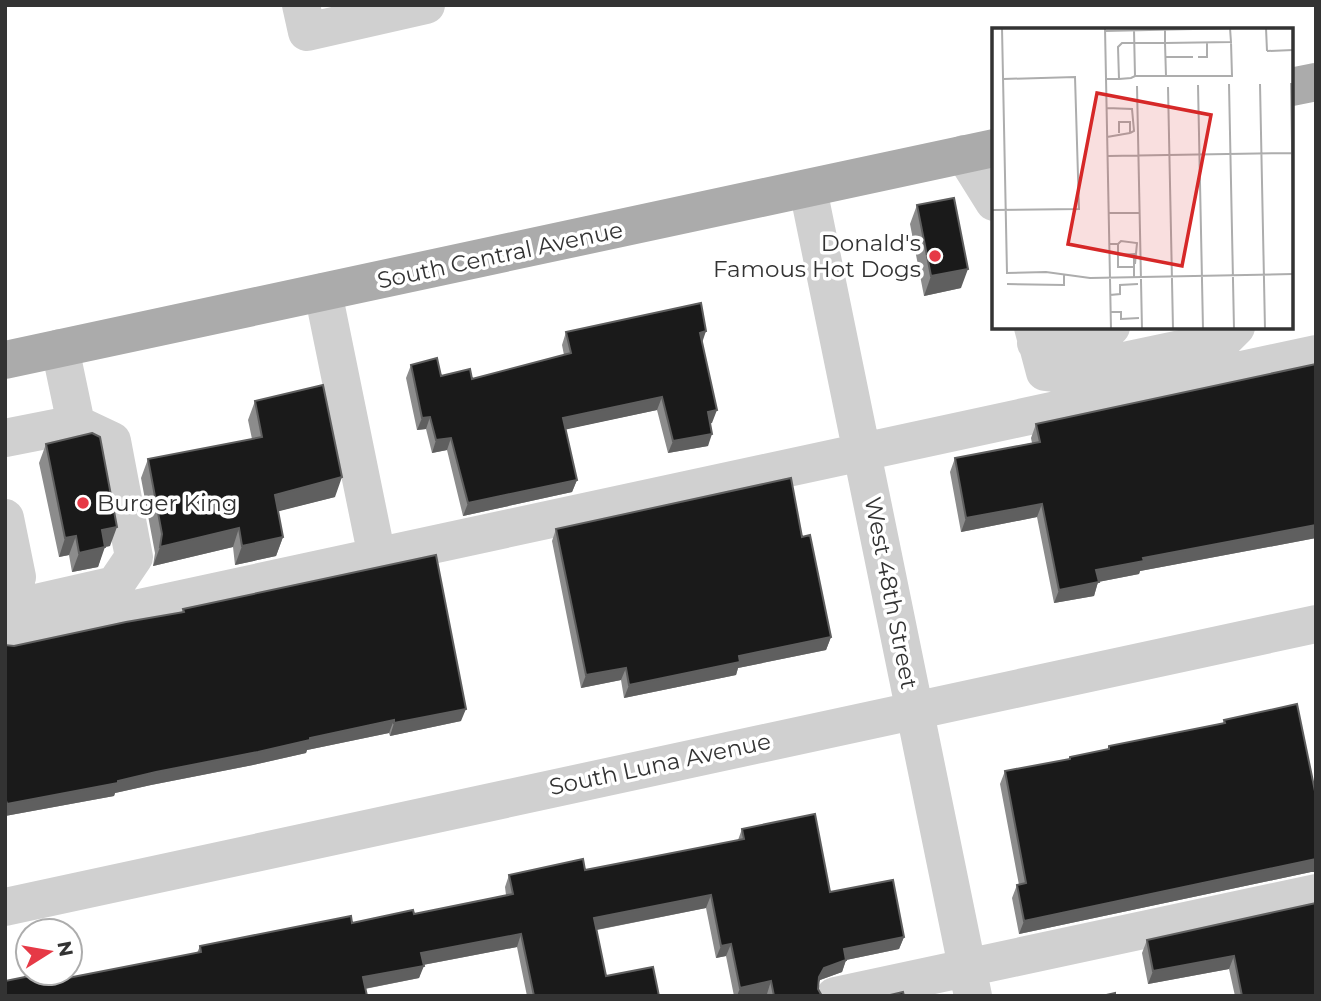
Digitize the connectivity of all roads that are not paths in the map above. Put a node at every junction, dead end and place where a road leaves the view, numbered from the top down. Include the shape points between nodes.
1 (301, 5) edge
2 (426, 5) edge
3 (1316, 82) edge
4 (1293, 87) edge
5 (979, 151) edge
6 (808, 189) junction
7 (992, 195) edge
8 (323, 292) junction
9 (1092, 329) edge
10 (1234, 329) edge
11 (1035, 335) edge
12 (60, 348) junction
13 (1316, 354) edge
14 (5, 360) edge
15 (76, 424) junction
16 (5, 438) edge
17 (862, 452) junction
18 (5, 518) edge
19 (377, 557) junction
20 (5, 579) edge
21 (5, 610) edge
22 (1316, 624) edge
23 (5, 637) edge
24 (914, 710) junction
25 (1316, 893) edge
26 (5, 907) edge
27 (970, 981) edge
28 (835, 996) edge

1 - 2 street via 307,32
3 - 4 main road
5 - 6 main road, South Central Avenue
5 - 7 street
6 - 8 main road, South Central Avenue
6 - 17 street, West 48th Street
8 - 12 main road, South Central Avenue
8 - 19 street
9 - 11 street
10 - 11 street via 1223,340 1062,374 1045,372
12 - 14 main road, South Central Avenue
12 - 15 street
13 - 17 street
15 - 16 street
15 - 21 street via 112,441 134,557 115,585
17 - 19 street
17 - 24 street, West 48th Street
18 - 20 street via 17,577
19 - 23 street
22 - 24 street, South Luna Avenue
24 - 26 street, South Luna Avenue
24 - 27 street, West 48th Street
25 - 27 street
27 - 28 street

